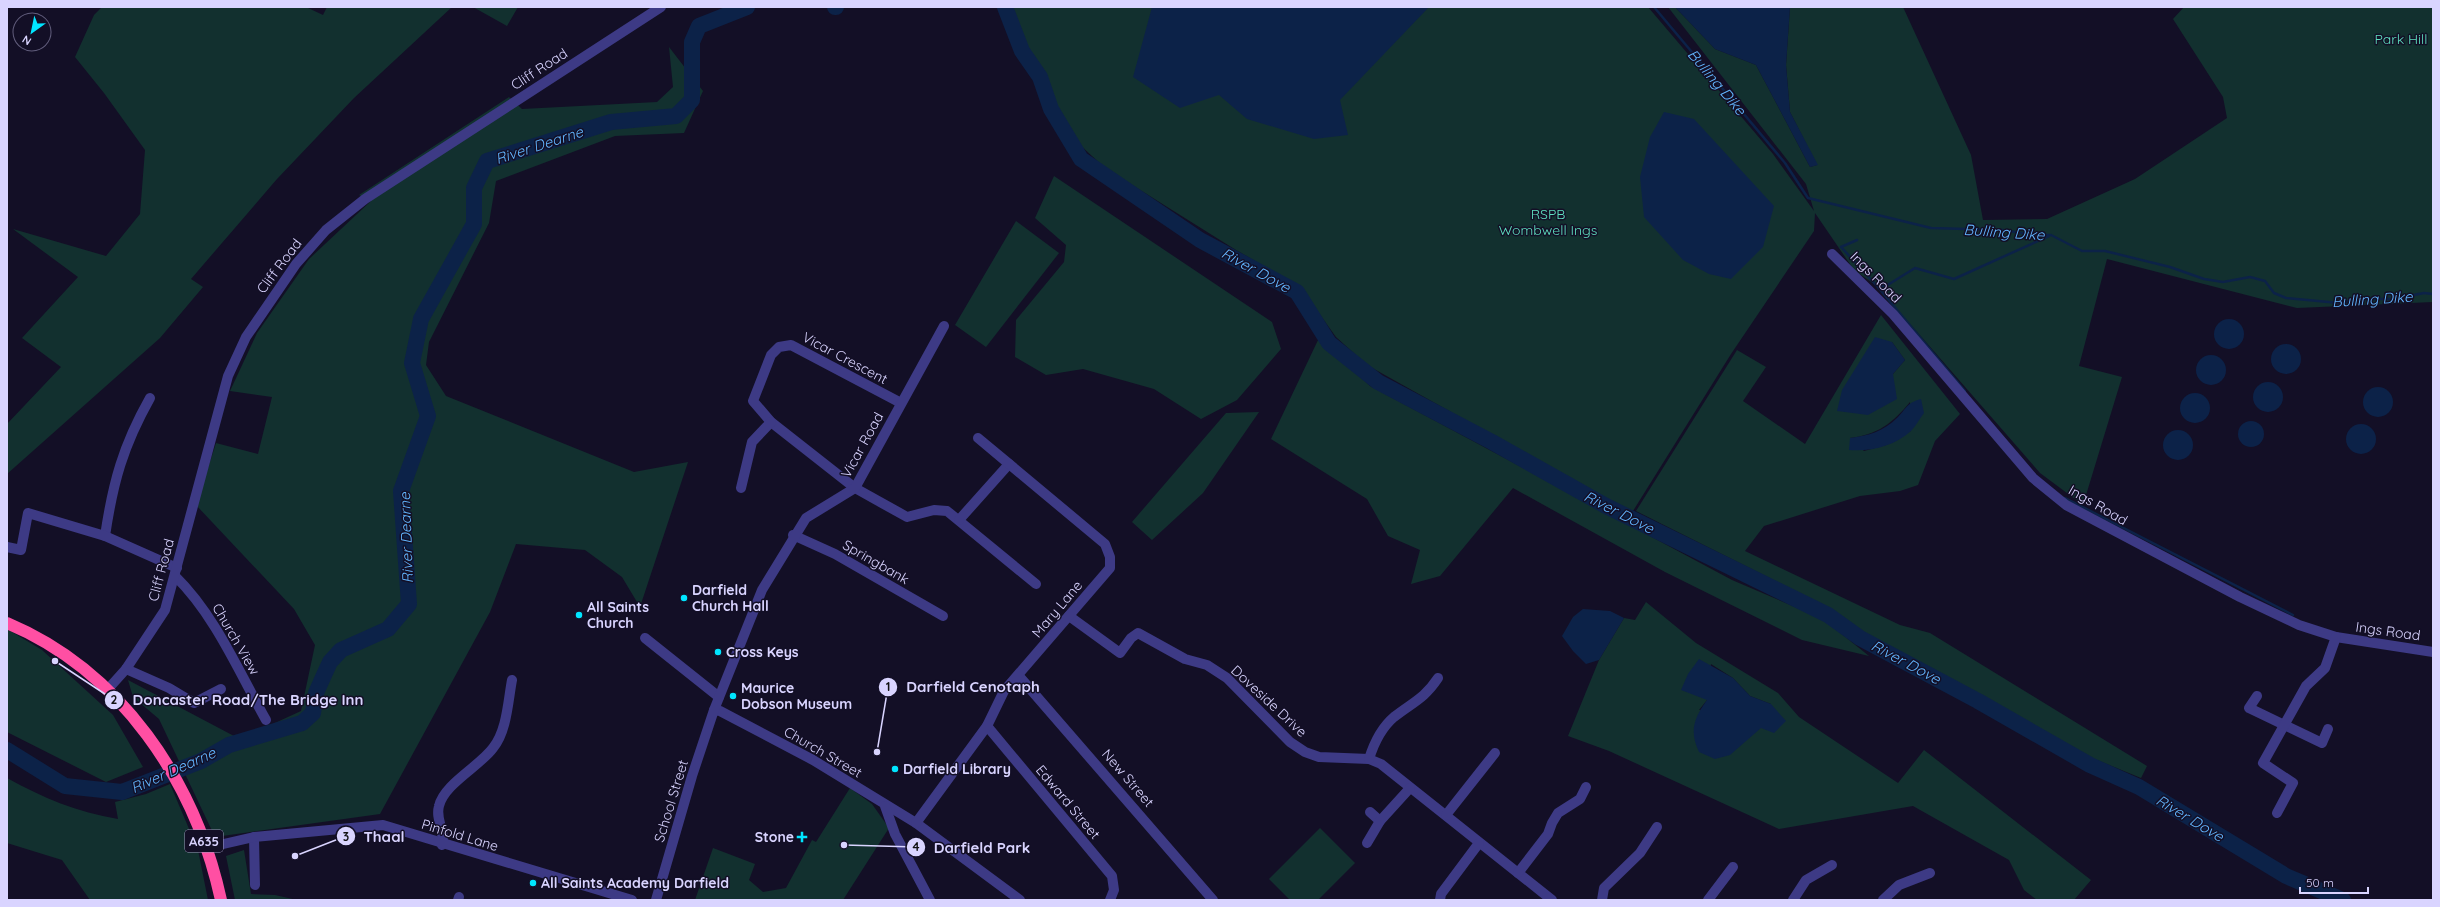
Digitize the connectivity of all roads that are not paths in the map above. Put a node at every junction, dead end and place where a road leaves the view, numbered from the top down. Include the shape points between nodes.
1 (661, 7) edge
2 (1832, 254) dead end
3 (944, 326) dead end
4 (150, 398) dead end
5 (901, 403) junction
6 (771, 422) junction
7 (978, 438) dead end
8 (1010, 464) junction
9 (741, 488) dead end
10 (855, 488) junction
11 (959, 520) junction
12 (793, 535) junction
13 (105, 536) junction
14 (7, 547) edge
15 (176, 572) junction
16 (1036, 584) dead end
17 (943, 616) dead end
18 (1069, 616) junction
19 (7, 623) edge
20 (645, 638) dead end
21 (2336, 638) junction
22 (2433, 652) edge
23 (126, 669) junction
24 (1019, 676) junction
25 (1438, 678) dead end
26 (512, 680) dead end
27 (108, 689) junction
28 (221, 689) dead end
29 (2257, 696) dead end
30 (719, 697) junction
31 (714, 710) junction
32 (266, 720) dead end
33 (987, 726) junction
34 (2285, 726) junction
35 (2328, 729) dead end
36 (1495, 753) dead end
37 (1369, 759) junction
38 (1586, 787) dead end
39 (1410, 788) junction
40 (885, 806) junction
41 (1370, 812) dead end
42 (2277, 813) dead end
43 (1446, 815) junction
44 (1380, 821) junction
45 (916, 823) junction
46 (1657, 827) dead end
47 (254, 837) junction
48 (1479, 842) junction
49 (1367, 843) dead end
50 (442, 844) junction
51 (206, 848) junction
52 (1832, 865) dead end
53 (1733, 867) dead end
54 (1930, 872) dead end
55 (1518, 873) junction
56 (256, 885) dead end
57 (221, 900) edge
58 (632, 900) edge
59 (656, 900) edge
60 (930, 900) edge
61 (1020, 900) edge
62 (1110, 900) edge
63 (1213, 900) edge
64 (1440, 900) edge
65 (1552, 900) edge
66 (1602, 900) edge
67 (1708, 900) edge
68 (1793, 900) edge
69 (1883, 900) edge

1 - 15 street, Cliff Road via 365,199 326,230 296,264 246,337 228,376
2 - 21 street, Ings Road via 1893,314 2032,478 2066,504 2240,597 2299,625
3 - 5 street, Vicar Road
4 - 13 street via 128,440 118,467
5 - 6 street, Vicar Crescent via 791,345 780,347 771,355 753,401
5 - 10 street, Vicar Road
6 - 9 street via 752,442
6 - 10 street, Vicar Crescent
7 - 8 street
8 - 11 street
8 - 18 street, Mary Lane via 1105,544 1110,557 1110,568
10 - 11 street, Vicar Crescent via 907,517 934,510 947,511
10 - 12 street, Vicar Road via 806,518
11 - 16 street, Vicar Crescent
12 - 17 street, Springbank via 835,554
12 - 30 street, Vicar Road via 762,590
13 - 14 street via 28,513 21,550
13 - 15 street
15 - 23 street, Cliff Road via 165,610
15 - 32 street, Church View via 212,624
18 - 24 street, Mary Lane
18 - 37 street, Doveside Drive via 1120,653 1138,633 1184,659 1207,664 1227,678 1290,742 1305,752 1319,757
19 - 27 highway, A635 via 53,646
20 - 30 street
21 - 22 street, Ings Road
21 - 34 street via 2325,668 2306,686
23 - 27 street, Cliff Road
23 - 28 street via 169,688 194,703
24 - 33 street, Mary Lane via 1004,692
24 - 63 street, New Street
25 - 37 street via 1428,693 1393,718 1376,738
26 - 50 street via 504,721 494,748 444,794 438,806 438,819 444,838
27 - 51 highway, A635 via 131,713 163,758
29 - 34 street via 2249,708
30 - 31 street, Vicar Road
31 - 40 street, Church Street via 813,760
31 - 59 street, School Street
33 - 45 street, Mary Lane
33 - 62 street, Edward Street via 1112,876 1114,890
34 - 35 street via 2322,743
34 - 42 street via 2263,763 2293,782
36 - 43 street
37 - 39 street, Doveside Drive via 1381,764
38 - 55 street via 1580,799 1558,813 1548,834
39 - 43 street, Doveside Drive
39 - 44 street
40 - 45 street, Church Street
40 - 60 street via 895,834
41 - 44 street
43 - 48 street, Doveside Drive
44 - 49 street
45 - 61 street, Church Street
46 - 66 street via 1640,853 1604,888
47 - 50 street, Pinfold Lane via 383,825
47 - 51 street, Pinfold Lane
47 - 56 street
48 - 55 street, Doveside Drive
48 - 64 street via 1441,894
50 - 58 street, Pinfold Lane
51 - 57 highway, A635
52 - 68 street via 1806,880
53 - 67 street
54 - 69 street via 1899,885
55 - 65 street, Doveside Drive

